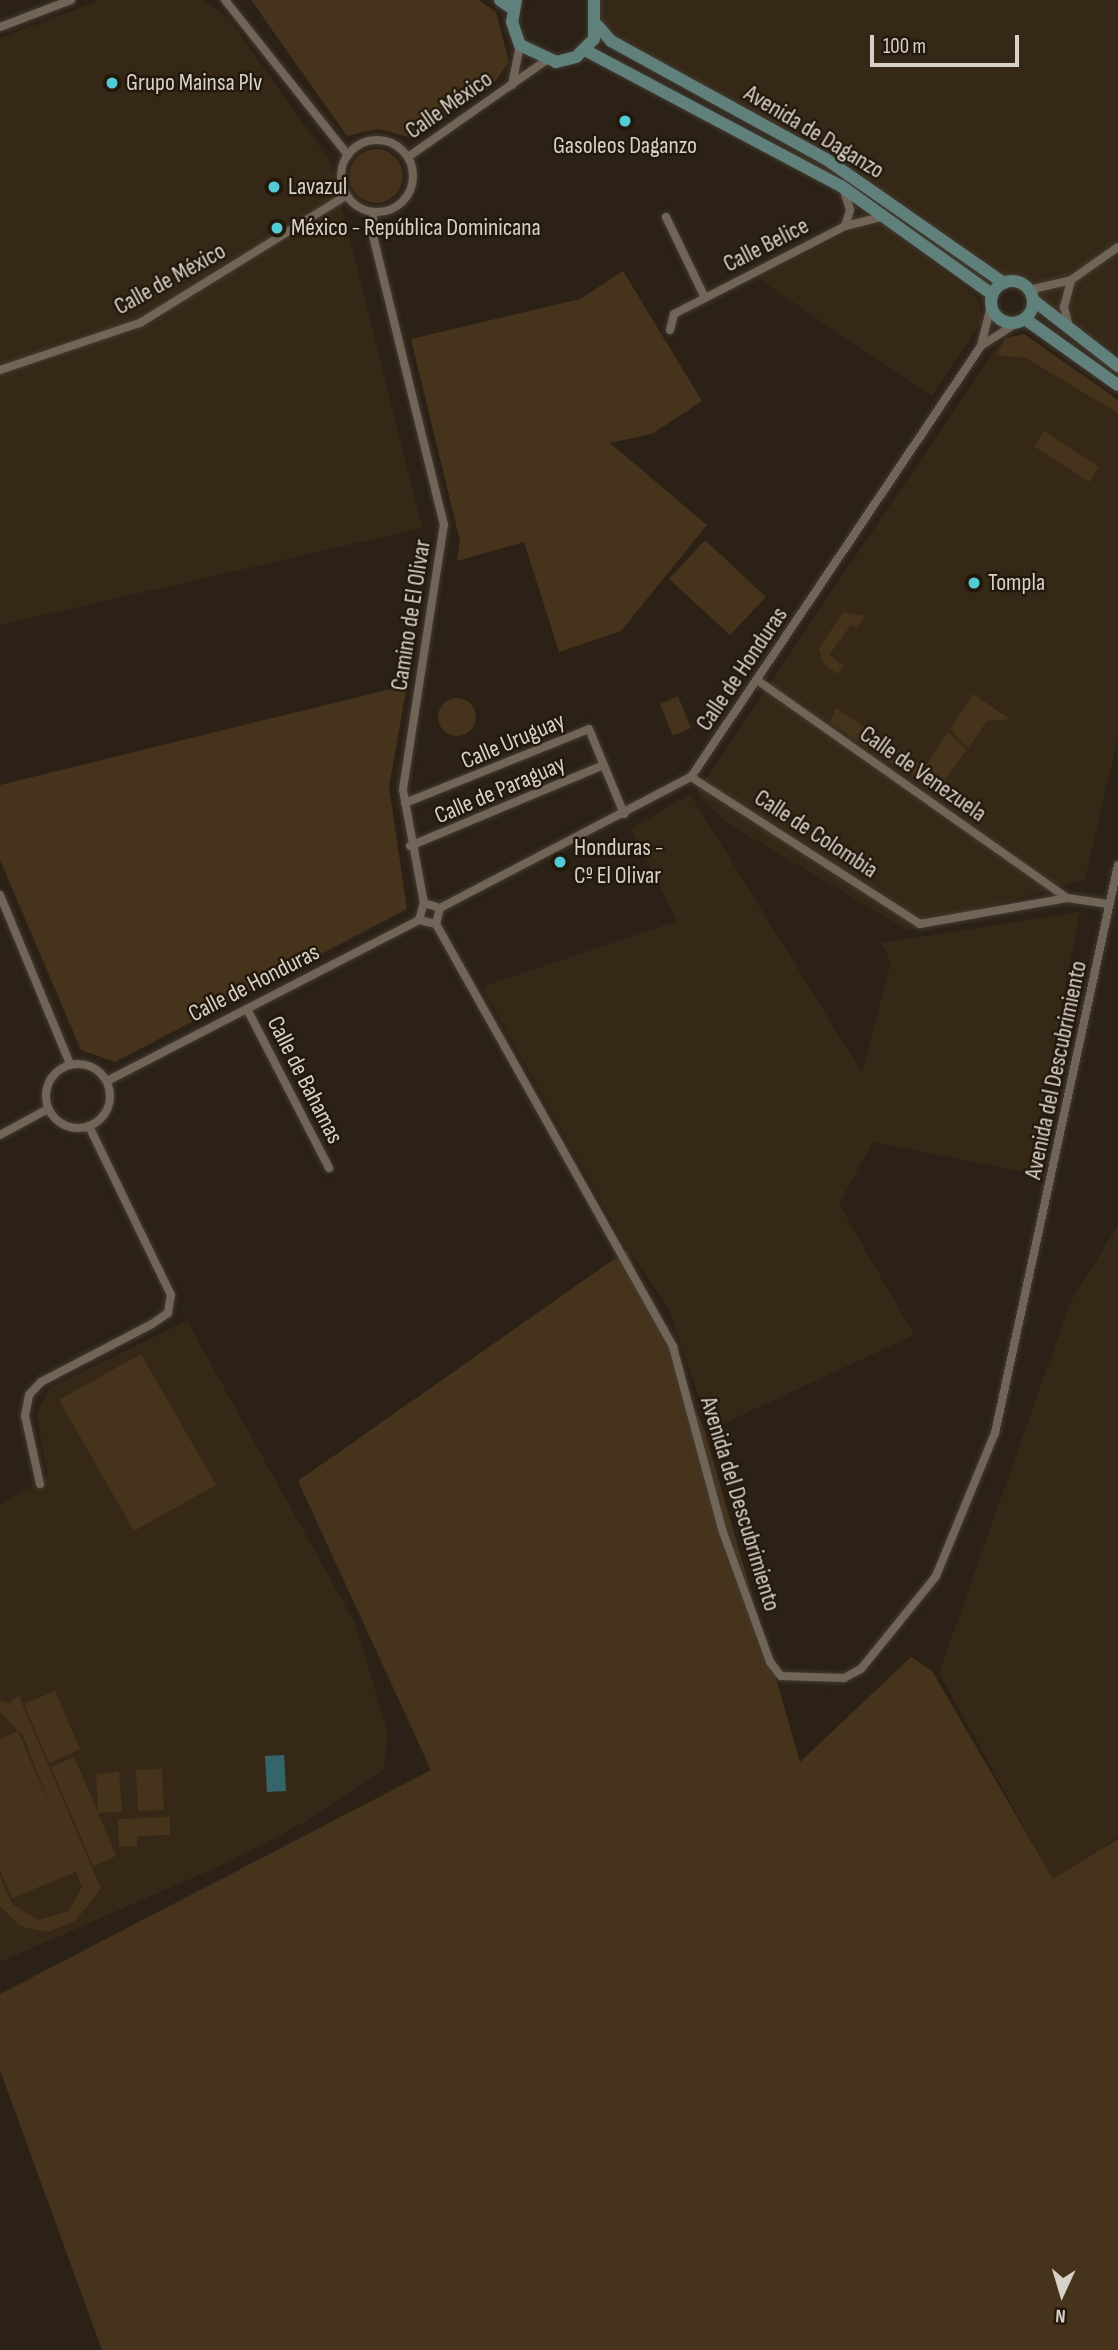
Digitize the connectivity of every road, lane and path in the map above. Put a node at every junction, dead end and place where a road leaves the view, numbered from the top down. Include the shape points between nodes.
1 (71, 0) edge
2 (225, 0) edge
3 (500, 0) edge
4 (594, 0) edge
5 (514, 5) edge
6 (598, 26) junction
7 (0, 27) edge
8 (520, 44) junction
9 (585, 50) junction
10 (545, 61) junction
11 (512, 85) junction
12 (348, 155) junction
13 (408, 157) junction
14 (842, 186) junction
15 (347, 195) junction
16 (373, 212) junction
17 (666, 216) dead end
18 (894, 218) junction
19 (845, 226) junction
20 (1118, 247) edge
21 (1071, 280) junction
22 (1004, 282) junction
23 (1031, 295) junction
24 (705, 298) junction
25 (992, 300) junction
26 (1020, 321) junction
27 (1069, 327) junction
28 (670, 330) dead end
29 (981, 346) junction
30 (1118, 366) edge
31 (0, 370) edge
32 (1118, 385) edge
33 (757, 680) junction
34 (604, 765) junction
35 (691, 778) junction
36 (405, 803) junction
37 (624, 814) junction
38 (410, 846) junction
39 (1118, 865) edge
40 (0, 895) edge
41 (1067, 898) junction
42 (424, 903) junction
43 (1109, 904) junction
44 (440, 908) junction
45 (419, 920) junction
46 (436, 924) junction
47 (247, 1009) junction
48 (70, 1064) junction
49 (107, 1081) junction
50 (48, 1109) junction
51 (89, 1126) junction
52 (0, 1135) edge
53 (329, 1168) dead end
54 (40, 1484) dead end

1 - 7 street
2 - 12 street
3 - 5 main road
4 - 6 main road
5 - 8 main road
6 - 9 main road
6 - 22 main road, Avenida de Daganzo via 611,41 825,159
8 - 10 main road
8 - 11 street, Calle México
9 - 10 main road via 566,61
9 - 14 main road, Avenida de Daganzo
10 - 11 street, Calle México
11 - 13 street, Calle México
12 - 13 street via 377,140
12 - 15 street via 341,176
13 - 16 street via 413,179 406,198
14 - 18 main road, Avenida de Daganzo
14 - 19 street, Calle Belice via 850,210
15 - 16 street
15 - 31 street, Calle de México via 140,323
16 - 36 street, Camino de El Olivar via 373,236 444,524
17 - 24 street, Calle Belice
18 - 19 street, Calle Belice
18 - 25 main road, Avenida de Daganzo
19 - 24 street, Calle Belice
20 - 21 street
21 - 23 street
21 - 27 street via 1064,307
22 - 23 main road, Avenida de Daganzo
22 - 25 main road
23 - 26 main road
23 - 27 main road
24 - 28 street, Calle Belice via 674,314
25 - 26 main road, Avenida de Daganzo via 1000,320
25 - 29 street, Calle de Honduras
26 - 29 street, Calle de Honduras
26 - 32 main road
27 - 30 main road
29 - 33 street, Calle de Honduras
33 - 35 street, Calle de Honduras
33 - 41 street, Calle de Venezuela
34 - 36 street, Calle Uruguay via 589,729
34 - 37 street, Calle Uruguay
34 - 38 street, Calle de Paraguay
35 - 37 street, Calle de Honduras
35 - 41 street, Calle de Colombia via 920,924
36 - 38 street, Camino de El Olivar
37 - 44 street, Calle de Honduras
38 - 42 street, Camino de El Olivar
39 - 43 street, Avenida del Descubrimiento
40 - 48 street
41 - 43 street
42 - 44 street
42 - 45 street
43 - 46 street, Avenida del Descubrimiento via 1016,1356 974,1493 936,1576 879,1648 844,1678 815,1680 781,1676 770,1662 723,1532 673,1347
44 - 46 street
45 - 46 street
45 - 47 street, Calle de Honduras
47 - 49 street, Calle de Honduras
47 - 53 street, Calle de Bahamas
48 - 49 street via 92,1066
48 - 50 street via 48,1081
49 - 51 street via 106,1113
50 - 51 street via 70,1127
50 - 52 street
51 - 54 street via 171,1295 160,1318 41,1382 29,1395 25,1416

